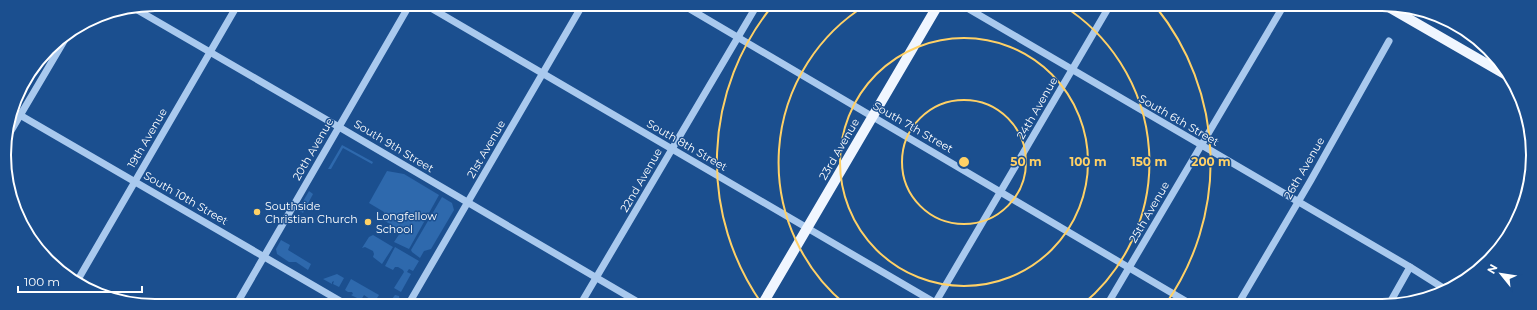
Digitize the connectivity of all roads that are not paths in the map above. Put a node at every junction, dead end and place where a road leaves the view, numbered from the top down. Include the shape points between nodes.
1 (234, 11) edge
2 (406, 11) edge
3 (436, 11) edge
4 (579, 11) edge
5 (695, 11) edge
6 (753, 11) edge
7 (934, 11) edge
8 (972, 11) edge
9 (1106, 11) edge
10 (1280, 11) edge
11 (140, 12) edge
12 (1396, 12) edge
13 (738, 37) junction
14 (1389, 41) dead end
15 (59, 48) edge
16 (210, 52) junction
17 (1072, 70) junction
18 (1499, 71) edge
19 (543, 74) junction
20 (20, 115) junction
21 (872, 116) junction
22 (14, 126) edge
23 (339, 127) junction
24 (1201, 146) junction
25 (672, 149) junction
26 (134, 181) junction
27 (1001, 192) junction
28 (1298, 202) junction
29 (468, 203) junction
30 (807, 228) junction
31 (264, 257) junction
32 (1129, 267) junction
33 (1410, 267) junction
34 (79, 277) edge
35 (596, 278) junction
36 (1441, 286) edge
37 (240, 299) edge
38 (337, 299) edge
39 (412, 299) edge
40 (584, 299) edge
41 (633, 299) edge
42 (766, 299) edge
43 (926, 299) edge
44 (939, 299) edge
45 (1110, 299) edge
46 (1182, 299) edge
47 (1241, 299) edge
48 (1392, 299) edge

1 - 16 street, 19th Avenue
2 - 23 street, 20th Avenue
3 - 19 street, South 8th Street
4 - 19 street, 21st Avenue
5 - 13 street, South 7th Street
6 - 13 street, 22nd Avenue
7 - 21 main road, 23rd Avenue
8 - 17 street, South 6th Street
9 - 17 street, 24th Avenue
10 - 24 street, 25th Avenue
11 - 16 street, South 9th Street
12 - 18 main road
13 - 21 street, South 7th Street
13 - 25 street, 22nd Avenue
14 - 28 street, 26th Avenue
15 - 20 street
16 - 23 street, South 9th Street
16 - 26 street, 19th Avenue
17 - 24 street, South 6th Street
17 - 27 street, 24th Avenue
19 - 25 street, South 8th Street
19 - 29 street, 21st Avenue
20 - 22 street
20 - 26 street, South 10th Street
21 - 27 street, South 7th Street
21 - 30 main road, 23rd Avenue
23 - 29 street, South 9th Street
23 - 31 street, 20th Avenue
24 - 28 street, South 6th Street
24 - 32 street, 25th Avenue
25 - 30 street, South 8th Street
25 - 35 street, 22nd Avenue
26 - 31 street, South 10th Street
26 - 34 street, 19th Avenue
27 - 32 street, South 7th Street
27 - 44 street, 24th Avenue
28 - 33 street, South 6th Street
28 - 47 street, 26th Avenue
29 - 35 street, South 9th Street
29 - 39 street, 21st Avenue
30 - 42 main road, 23rd Avenue
30 - 43 street, South 8th Street
31 - 37 street, 20th Avenue
31 - 38 street, South 10th Street
32 - 45 street, 25th Avenue
32 - 46 street, South 7th Street
33 - 36 street, South 6th Street
33 - 48 street
35 - 40 street, 22nd Avenue
35 - 41 street, South 9th Street

